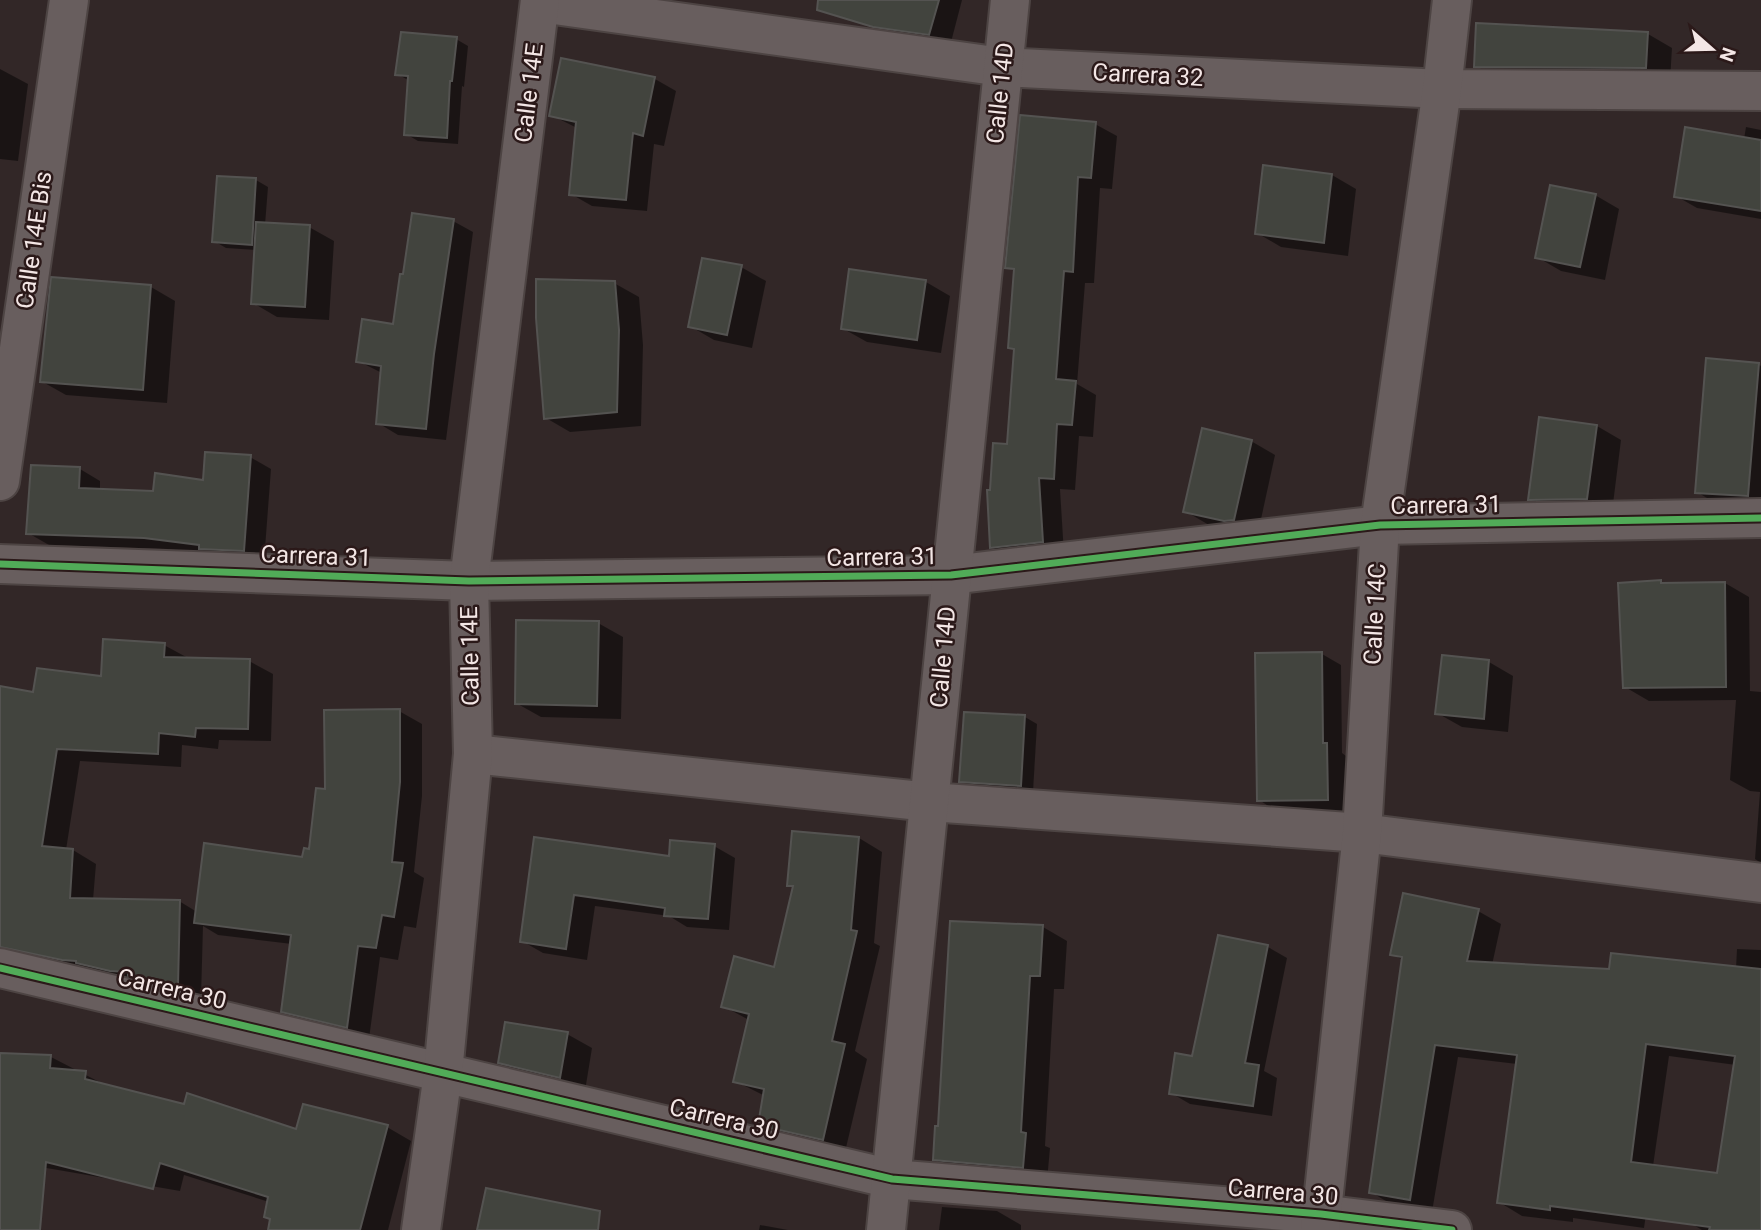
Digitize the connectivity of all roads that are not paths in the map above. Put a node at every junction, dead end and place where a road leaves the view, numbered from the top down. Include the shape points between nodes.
1 (69, 0) edge
2 (1010, 0) edge
3 (1452, 0) edge
4 (540, 2) edge
5 (1002, 67) junction
6 (1443, 89) junction
7 (1761, 91) edge
8 (0, 481) edge
9 (1761, 518) edge
10 (1380, 525) junction
11 (0, 564) edge
12 (951, 575) junction
13 (469, 580) junction
14 (472, 754) junction
15 (930, 802) junction
16 (1362, 834) junction
17 (1761, 883) edge
18 (0, 968) edge
19 (443, 1073) junction
20 (892, 1179) junction
21 (1320, 1222) edge
22 (421, 1230) edge
23 (886, 1230) edge
24 (1452, 1230) edge

1 - 8 street, Calle 14E Bis
2 - 5 street, Calle 14D
3 - 6 street, Calle 14C
4 - 5 street, Carrera 32
4 - 13 street, Calle 14E
5 - 6 street, Carrera 32
5 - 12 street, Calle 14D
6 - 7 street, Carrera 32
6 - 10 street, Calle 14C
9 - 10 street, Carrera 31
10 - 12 street, Carrera 31
10 - 16 street, Calle 14C
11 - 13 street, Carrera 31
12 - 13 street, Carrera 31
12 - 15 street, Calle 14D
13 - 14 street, Calle 14E
14 - 15 street
14 - 19 street, Calle 14E
15 - 16 street
15 - 20 street, Calle 14D
16 - 17 street
16 - 21 street, Calle 14C
18 - 19 street, Carrera 30
19 - 20 street, Carrera 30
19 - 22 street, Calle 14E
20 - 21 street, Carrera 30
20 - 23 street, Calle 14D
21 - 24 street, Carrera 30

